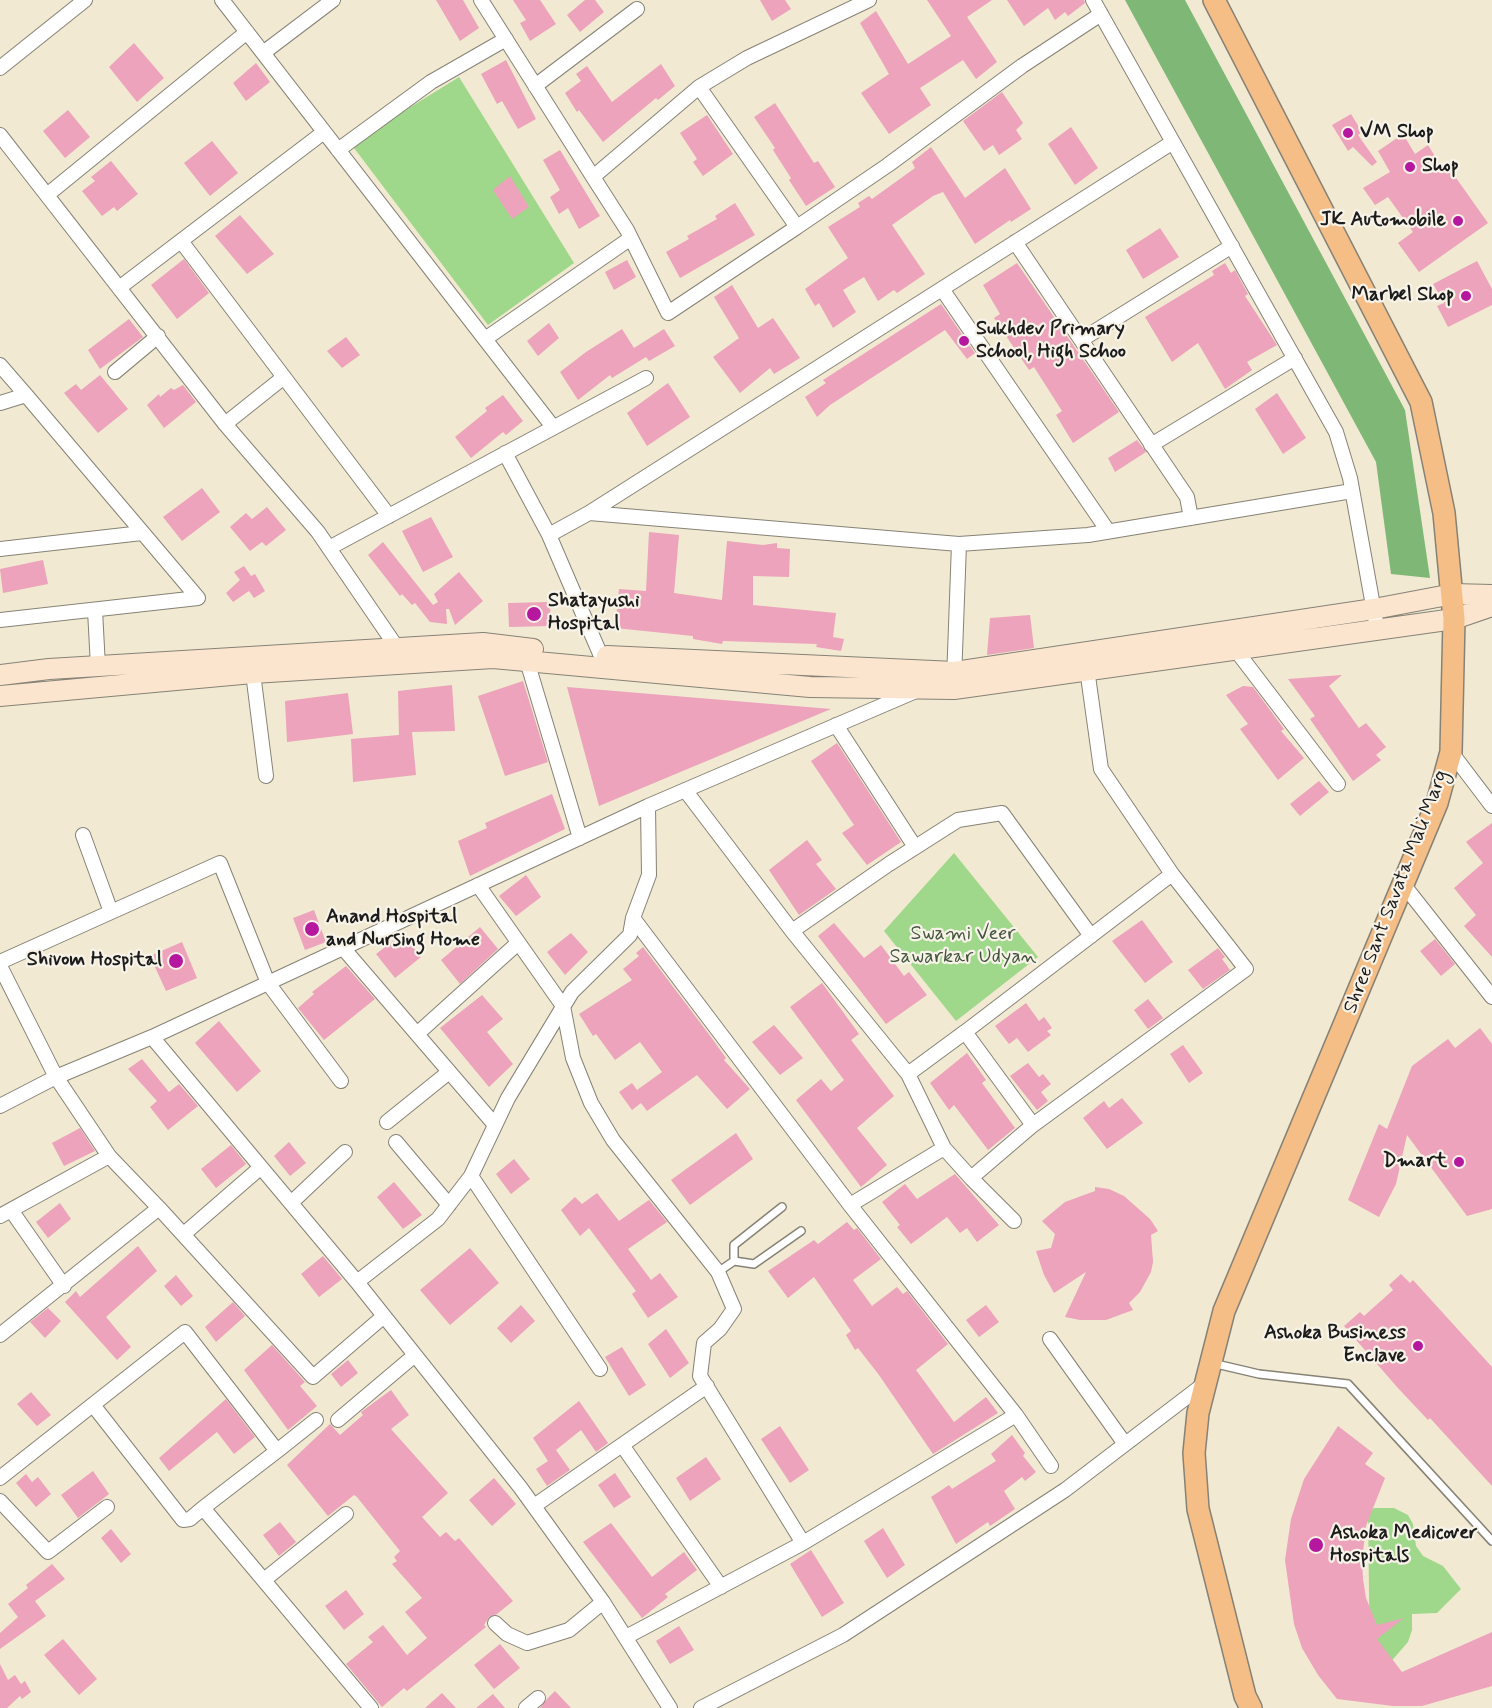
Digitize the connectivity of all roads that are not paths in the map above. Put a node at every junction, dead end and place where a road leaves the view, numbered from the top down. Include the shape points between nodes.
1 (85, 0) edge
2 (222, 0) edge
3 (333, 0) edge
4 (481, 0) edge
5 (869, 0) edge
6 (1093, 0) edge
7 (1214, 0) edge
8 (637, 9) dead end
9 (1101, 14) junction
10 (247, 32) junction
11 (506, 39) junction
12 (263, 53) junction
13 (0, 68) edge
14 (535, 86) junction
15 (699, 87) junction
16 (324, 132) junction
17 (0, 135) edge
18 (1173, 141) junction
19 (338, 150) junction
20 (593, 177) junction
21 (47, 195) junction
22 (797, 227) junction
23 (631, 238) junction
24 (180, 241) junction
25 (1015, 242) junction
26 (1233, 246) junction
27 (119, 288) junction
28 (942, 289) junction
29 (158, 336) junction
30 (484, 339) junction
31 (1081, 340) junction
32 (1295, 358) junction
33 (0, 365) edge
34 (115, 372) dead end
35 (284, 377) junction
36 (646, 378) dead end
37 (26, 395) junction
38 (0, 403) edge
39 (225, 424) junction
40 (553, 427) junction
41 (1151, 444) junction
42 (506, 453) junction
43 (1352, 491) junction
44 (589, 513) junction
45 (389, 516) junction
46 (1191, 518) junction
47 (1108, 531) junction
48 (142, 532) junction
49 (549, 535) junction
50 (959, 544) junction
51 (329, 548) junction
52 (0, 549) edge
53 (1453, 594) junction
54 (1492, 595) edge
55 (1492, 606) edge
56 (95, 610) junction
57 (1375, 619) junction
58 (1454, 619) junction
59 (0, 620) edge
60 (1235, 649) junction
61 (403, 656) junction
62 (601, 656) junction
63 (527, 661) junction
64 (98, 667) junction
65 (1087, 669) junction
66 (253, 673) junction
67 (0, 675) edge
68 (954, 680) junction
69 (924, 688) junction
70 (0, 696) edge
71 (836, 725) junction
72 (1450, 752) junction
73 (266, 776) dead end
74 (1338, 784) dead end
75 (685, 790) junction
76 (648, 806) junction
77 (1492, 806) edge
78 (83, 836) dead end
79 (580, 838) junction
80 (915, 847) junction
81 (1172, 873) junction
82 (1403, 884) junction
83 (478, 885) junction
84 (111, 912) junction
85 (633, 918) junction
86 (792, 932) junction
87 (1090, 936) junction
88 (518, 943) junction
89 (344, 948) junction
90 (0, 964) edge
91 (268, 983) junction
92 (1492, 997) edge
93 (563, 1006) junction
94 (965, 1032) junction
95 (417, 1034) junction
96 (152, 1037) junction
97 (449, 1072) junction
98 (908, 1074) junction
99 (56, 1077) junction
100 (342, 1081) dead end
101 (0, 1106) edge
102 (387, 1122) dead end
103 (495, 1125) junction
104 (1033, 1125) junction
105 (396, 1142) dead end
106 (944, 1148) junction
107 (345, 1152) dead end
108 (110, 1156) junction
109 (260, 1168) junction
110 (471, 1176) junction
111 (971, 1178) junction
112 (291, 1203) junction
113 (449, 1204) junction
114 (850, 1205) junction
115 (159, 1208) junction
116 (782, 1208) dead end
117 (5, 1213) edge
118 (1014, 1221) dead end
119 (801, 1231) dead end
120 (185, 1233) junction
121 (734, 1261) junction
122 (718, 1272) junction
123 (357, 1282) junction
124 (64, 1286) junction
125 (384, 1316) junction
126 (0, 1335) edge
127 (1050, 1339) dead end
128 (415, 1355) junction
129 (1210, 1362) junction
130 (600, 1369) dead end
131 (1204, 1384) junction
132 (707, 1386) junction
133 (93, 1405) junction
134 (1016, 1415) junction
135 (316, 1420) dead end
136 (338, 1420) dead end
137 (1125, 1444) junction
138 (622, 1445) junction
139 (278, 1451) junction
140 (1052, 1466) dead end
141 (0, 1478) edge
142 (0, 1501) edge
143 (534, 1506) junction
144 (107, 1507) dead end
145 (203, 1508) junction
146 (346, 1514) dead end
147 (1492, 1541) edge
148 (803, 1543) junction
149 (264, 1580) junction
150 (721, 1587) junction
151 (603, 1602) junction
152 (495, 1623) dead end
153 (626, 1637) junction
154 (538, 1698) dead end
155 (1247, 1704) edge
156 (371, 1708) edge
157 (526, 1708) edge
158 (669, 1708) edge
159 (701, 1708) edge

1 - 13 street
2 - 10 street
3 - 12 street
4 - 11 street
5 - 15 street via 747,58
6 - 9 street
7 - 53 main road, Shree Sant Savata Mali Marg via 1421,402 1444,513
8 - 14 street
9 - 18 street
9 - 22 street
10 - 12 street
10 - 21 street
11 - 14 street
11 - 19 street via 431,82
12 - 16 street
14 - 20 street
15 - 20 street
15 - 22 street
16 - 19 street
16 - 24 street
17 - 21 street
18 - 25 street
18 - 26 street
19 - 30 street
20 - 23 street
21 - 27 street
22 - 23 street via 668,314
23 - 30 street
24 - 27 street
24 - 35 street
25 - 28 street
25 - 31 street
26 - 31 street
26 - 32 street
27 - 29 street
28 - 44 street
28 - 47 street
29 - 34 street
29 - 39 street
30 - 40 street
31 - 41 street
32 - 41 street
32 - 43 street via 1336,432
33 - 37 street
35 - 39 street
35 - 45 street
36 - 40 street
37 - 38 street
37 - 48 street
39 - 51 street
40 - 42 street
41 - 46 street via 1187,497
42 - 45 street
42 - 49 street
43 - 46 street
43 - 57 street
44 - 49 street
44 - 50 street
45 - 51 street
46 - 47 street
47 - 50 street
48 - 52 street
48 - 56 street via 198,598
49 - 62 street
50 - 68 street
51 - 61 street
53 - 54 main road
53 - 57 main road
53 - 58 main road, Shree Sant Savata Mali Marg
55 - 58 main road
56 - 59 street
56 - 64 street
57 - 58 main road
57 - 60 main road
57 - 68 main road
58 - 72 main road, Shree Sant Savata Mali Marg
60 - 65 main road
60 - 74 street
61 - 62 main road via 483,643
61 - 63 main road
61 - 64 main road
61 - 66 main road
62 - 68 main road
63 - 69 main road via 810,687
63 - 79 street
64 - 67 main road
65 - 68 main road
65 - 81 street via 1101,769
66 - 70 main road
66 - 73 street
68 - 69 main road
69 - 71 street
71 - 75 street
71 - 80 street
72 - 77 street
72 - 82 main road, Shree Sant Savata Mali Marg via 1437,802
75 - 76 street
75 - 86 street
76 - 79 street
76 - 85 street via 649,875
78 - 84 street
79 - 83 street
80 - 86 street
80 - 87 street via 958,820 1002,813
81 - 87 street
81 - 104 street via 1246,969
82 - 92 street
82 - 129 main road, Shree Sant Savata Mali Marg via 1224,1311
83 - 88 street
83 - 89 street
84 - 90 street
84 - 91 street via 220,863
85 - 93 street via 630,935 572,992
85 - 114 street
86 - 98 street
87 - 94 street
88 - 93 street
88 - 95 street
89 - 91 street
89 - 95 street
90 - 99 street
91 - 96 street
91 - 100 street
93 - 103 street
93 - 122 street via 573,1058 591,1102 613,1140
94 - 98 street
94 - 104 street
95 - 97 street
96 - 99 street
96 - 109 street
97 - 102 street
97 - 103 street
98 - 106 street
99 - 101 street
99 - 108 street
103 - 110 street
104 - 111 street
105 - 113 street
106 - 111 street
106 - 114 street
107 - 112 street
108 - 115 street
108 - 117 street
109 - 112 street
109 - 120 street
110 - 113 street
110 - 130 street
111 - 118 street
112 - 123 street
113 - 123 street via 438,1219
114 - 134 street
115 - 120 street
115 - 124 street
116 - 121 lane via 734,1245
117 - 124 street
119 - 121 lane via 754,1264
120 - 125 street via 313,1377
121 - 122 lane
122 - 132 street via 734,1309 704,1344 700,1376
123 - 125 street
124 - 126 street
125 - 128 street
127 - 137 street
128 - 136 street
128 - 143 street
129 - 131 main road, Shree Sant Savata Mali Marg
129 - 147 lane via 1259,1374 1348,1384
131 - 137 street
131 - 155 main road, Shree Sant Savata Mali Marg via 1194,1453 1198,1509
132 - 138 street
132 - 148 street
133 - 139 street via 185,1332
133 - 141 street
133 - 145 street via 183,1520
134 - 140 street
134 - 148 street
135 - 139 street
137 - 159 street via 1065,1490 843,1635
138 - 143 street
138 - 150 street
139 - 145 street
142 - 144 street via 48,1552
143 - 151 street
145 - 149 street
146 - 149 street
148 - 150 street
149 - 156 street
150 - 153 street
151 - 152 street via 569,1630 527,1643
151 - 153 street
153 - 158 street
154 - 157 street

